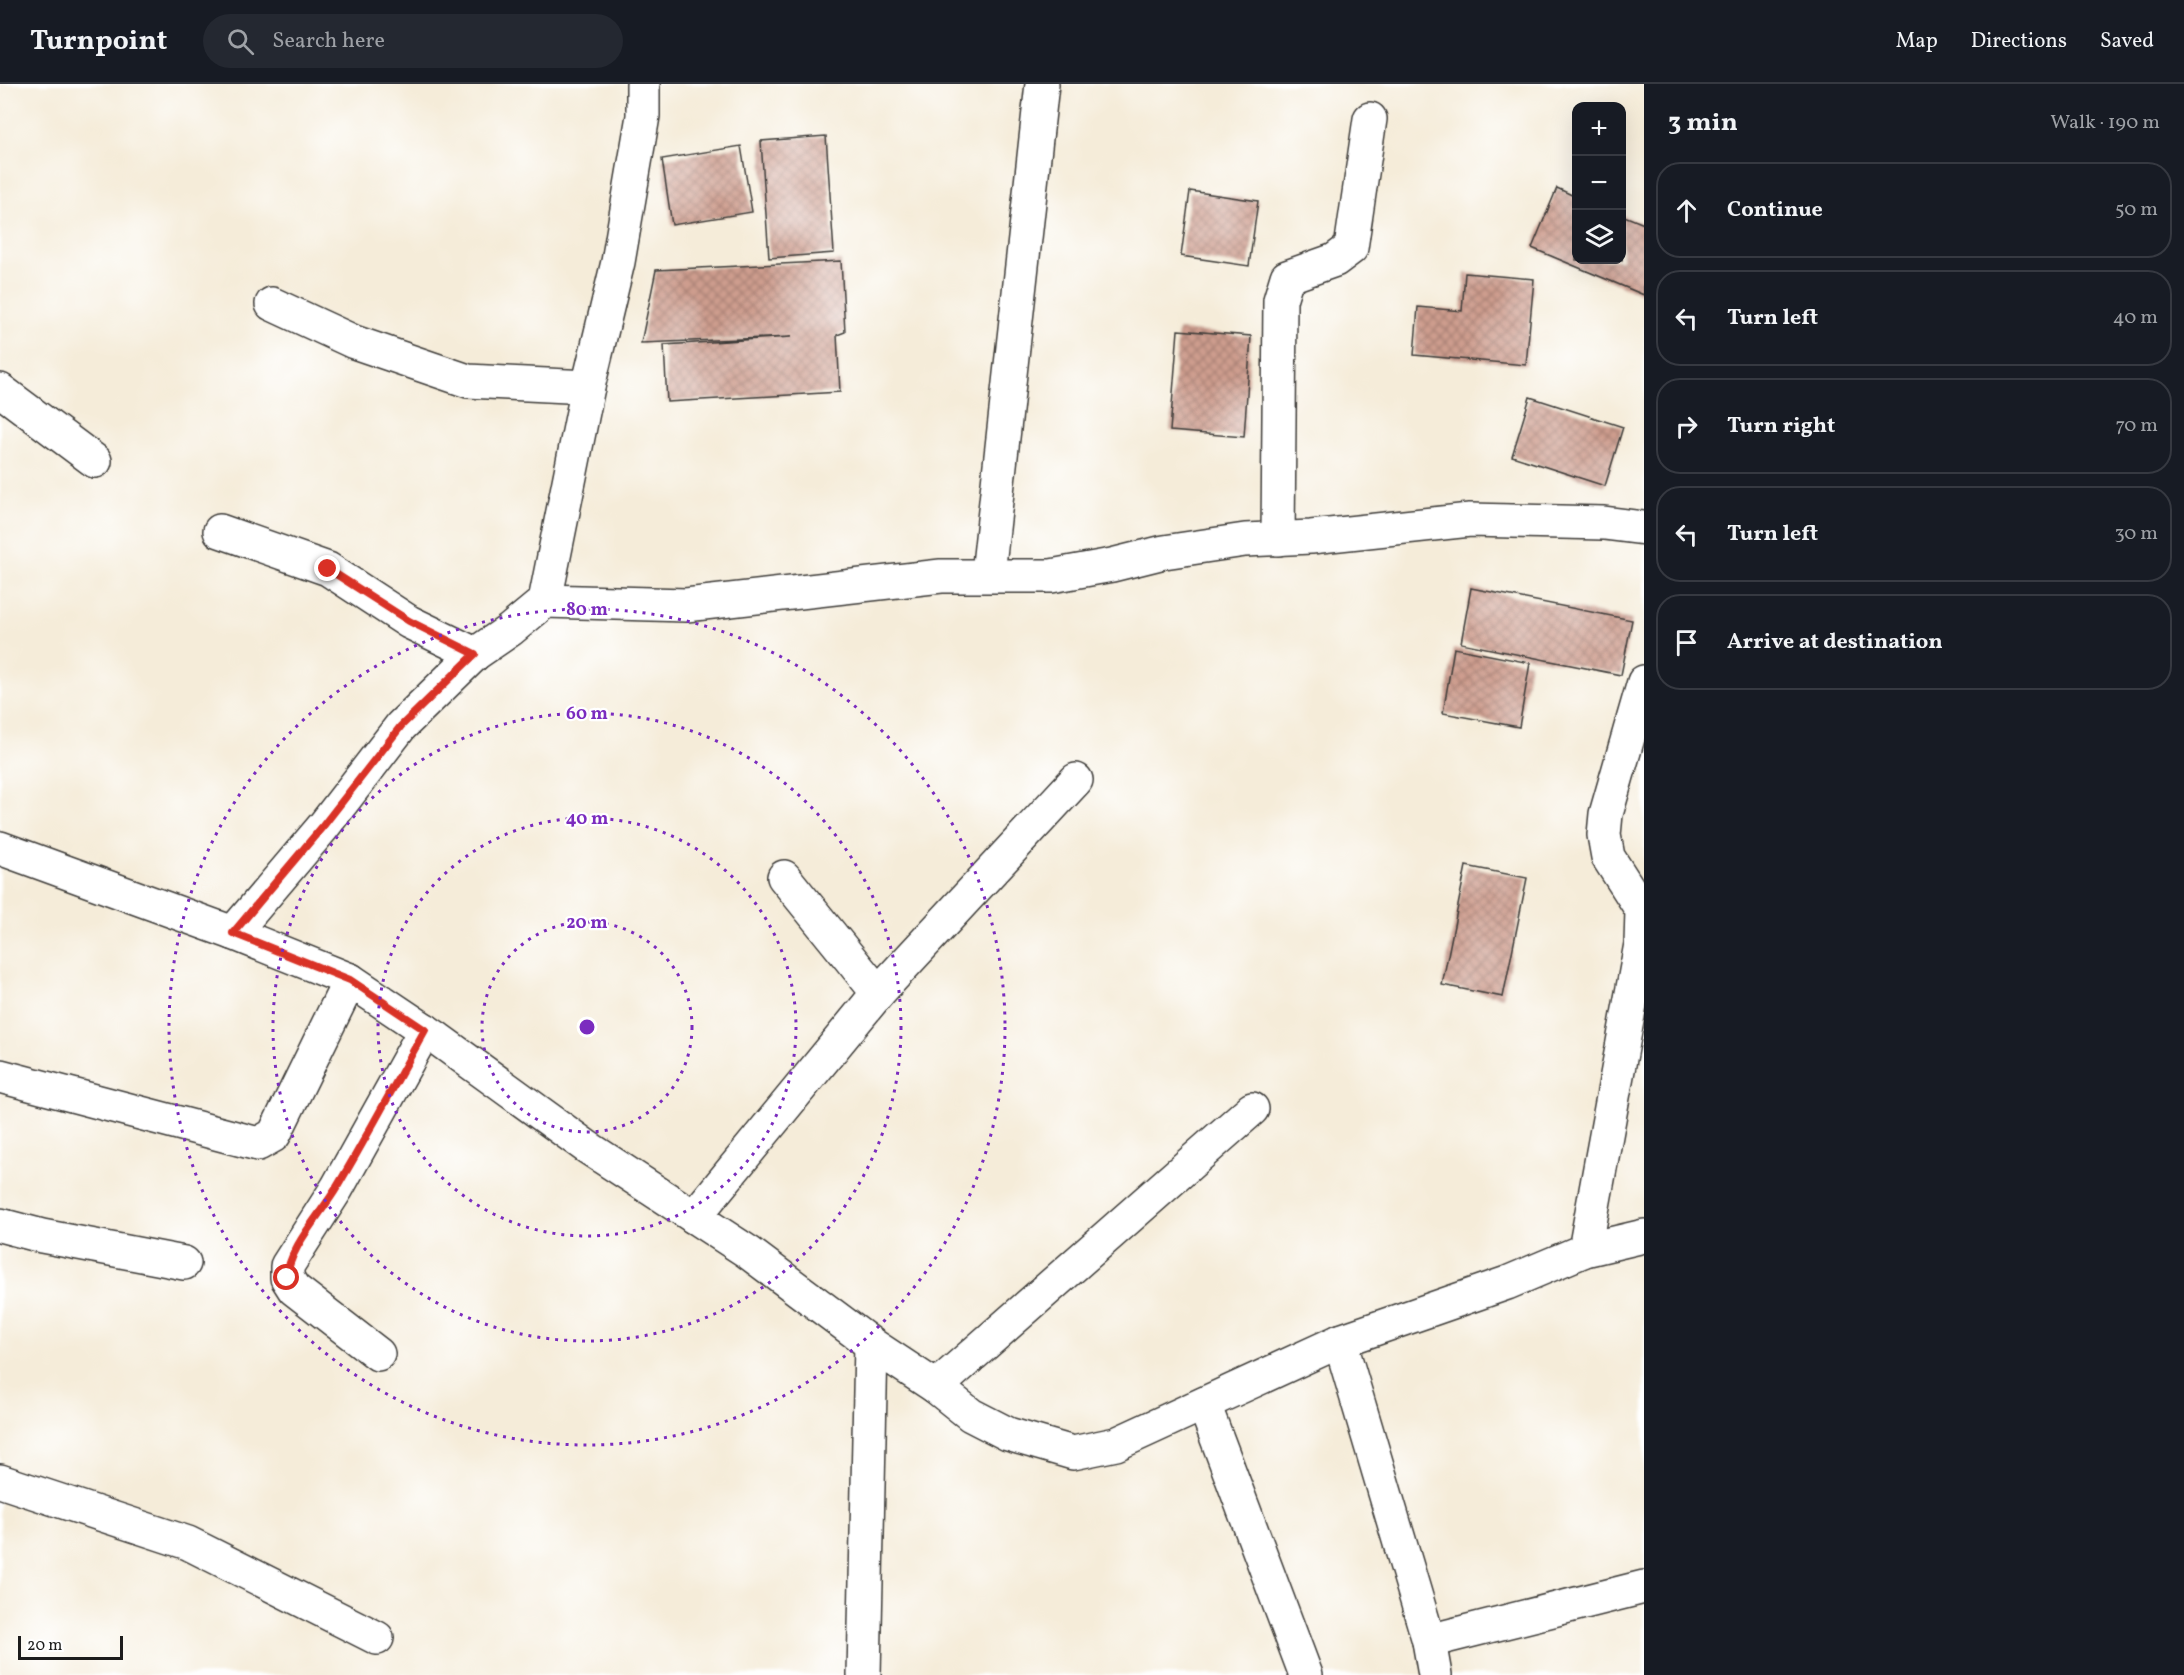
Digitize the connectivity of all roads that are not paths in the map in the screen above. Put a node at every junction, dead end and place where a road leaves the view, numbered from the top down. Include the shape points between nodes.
1 (643, 84) edge
2 (1042, 84) edge
3 (1370, 119) dead end
4 (272, 303) dead end
5 (588, 387) junction
6 (0, 390) edge
7 (95, 461) dead end
8 (1644, 528) edge
9 (220, 531) dead end
10 (1278, 539) junction
11 (988, 574) junction
12 (545, 601) junction
13 (475, 654) junction
14 (1644, 681) edge
15 (1076, 780) dead end
16 (0, 848) edge
17 (784, 877) dead end
18 (233, 933) junction
19 (350, 980) junction
20 (878, 993) junction
21 (425, 1030) junction
22 (0, 1076) edge
23 (1252, 1109) dead end
24 (694, 1217) junction
25 (0, 1225) edge
26 (1644, 1236) edge
27 (1585, 1250) junction
28 (184, 1263) dead end
29 (1340, 1341) junction
30 (871, 1344) junction
31 (378, 1354) dead end
32 (936, 1387) junction
33 (1204, 1404) junction
34 (0, 1480) edge
35 (1644, 1587) edge
36 (377, 1638) dead end
37 (1429, 1641) junction
38 (864, 1675) edge
39 (1306, 1675) edge
40 (1435, 1675) edge

1 - 5 street via 643,116 618,262
2 - 11 street
3 - 10 street via 1351,248 1335,260 1287,277 1282,286
4 - 5 street via 354,342 468,381
5 - 12 street
6 - 7 street
8 - 10 street via 1470,520
9 - 13 street via 328,569 409,621
10 - 11 street via 1164,552 1051,576
11 - 12 street via 686,605
12 - 13 street
13 - 18 street via 401,726
14 - 27 street via 1606,814 1604,835 1608,856 1642,910 1641,944
15 - 20 street
16 - 18 street
17 - 20 street
18 - 19 street
19 - 21 street
19 - 22 street via 274,1135 258,1144
20 - 24 street
21 - 24 street via 586,1147
21 - 31 street via 337,1188 287,1266 287,1278 294,1289
23 - 32 street
24 - 30 street via 748,1252
25 - 28 street
26 - 27 street
27 - 29 street via 1507,1284
29 - 33 street
29 - 37 street
30 - 32 street
30 - 38 street
32 - 33 street via 970,1415 1008,1434 1073,1453 1116,1444
33 - 39 street
34 - 36 street via 188,1543
35 - 37 street
37 - 40 street

